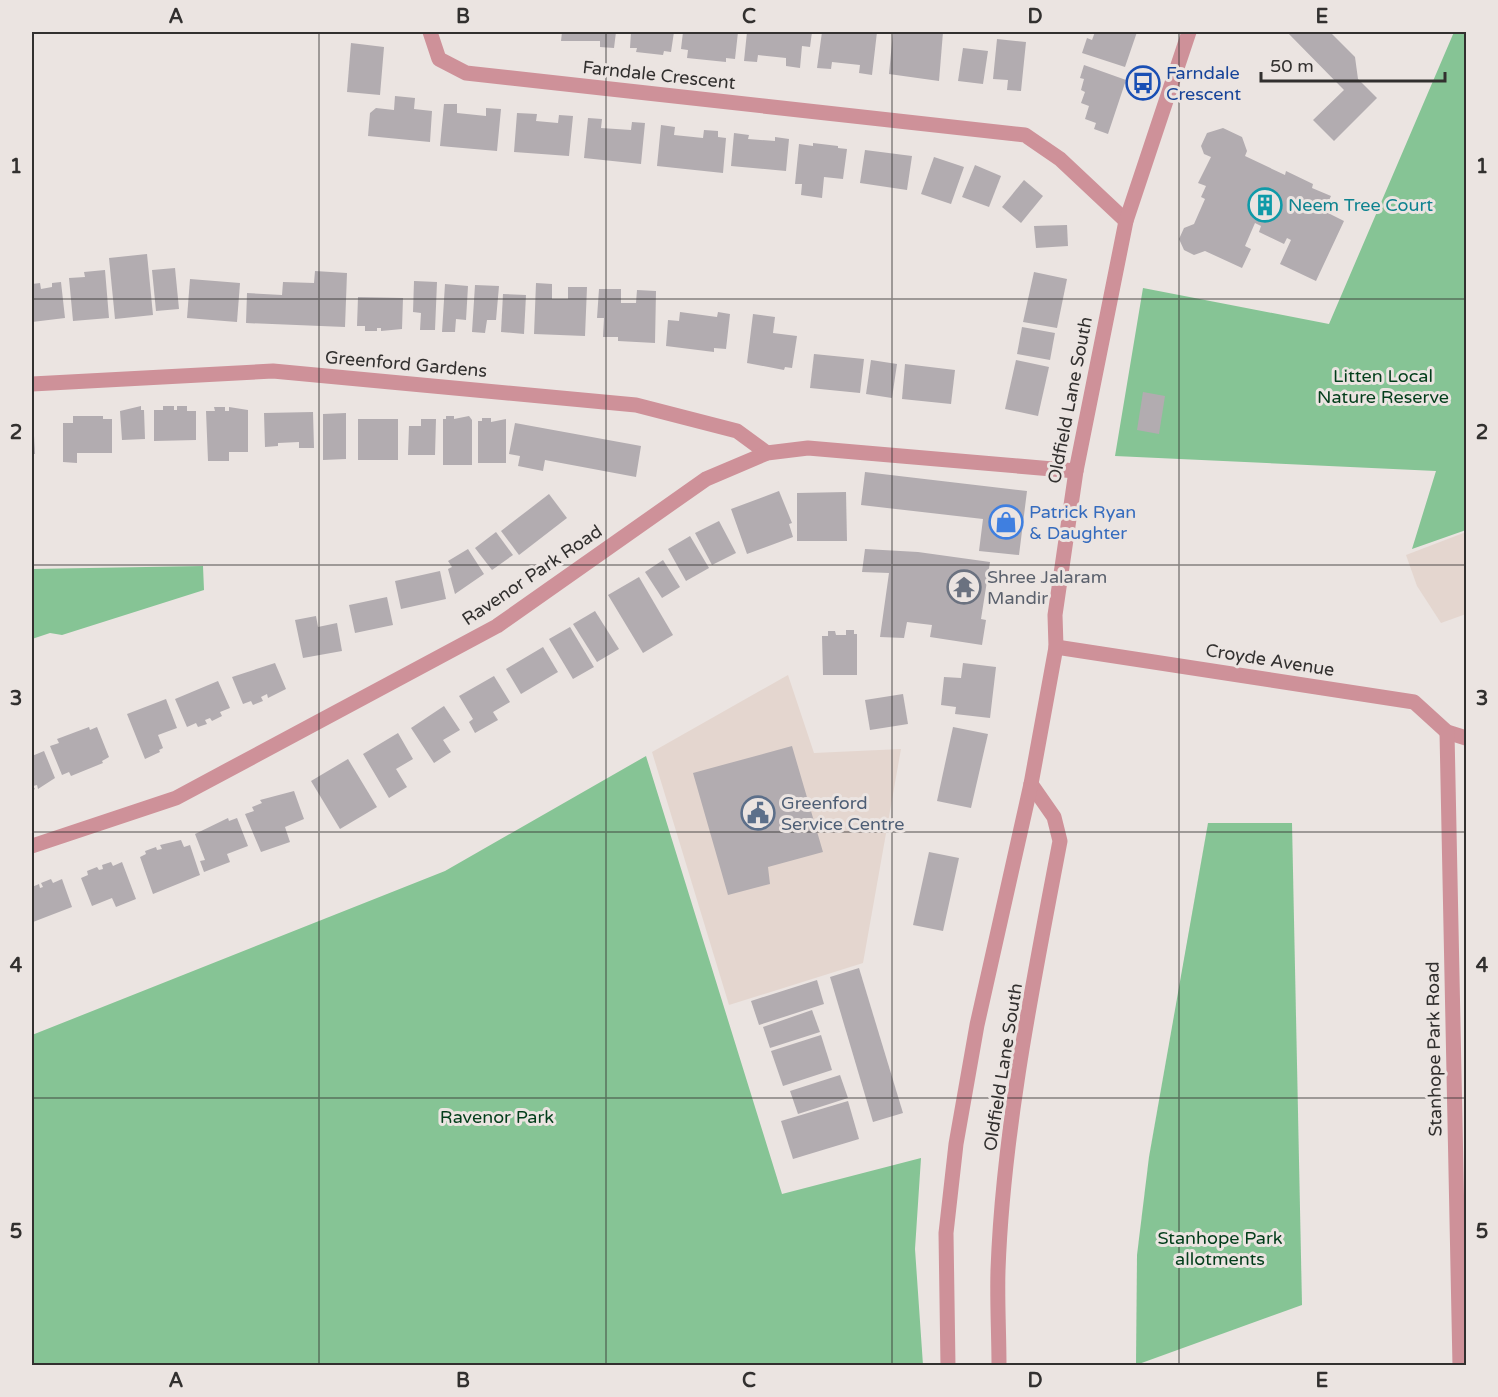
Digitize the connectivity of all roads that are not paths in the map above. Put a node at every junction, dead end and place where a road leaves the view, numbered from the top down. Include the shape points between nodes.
1 (430, 32) edge
2 (1189, 32) edge
3 (1126, 221) junction
4 (32, 384) edge
5 (767, 453) junction
6 (1076, 471) junction
7 (1056, 647) junction
8 (1447, 732) junction
9 (1467, 738) edge
10 (1031, 784) junction
11 (32, 846) edge
12 (948, 1365) edge
13 (999, 1365) edge
14 (1460, 1365) edge

1 - 3 street, Farndale Crescent via 439,59 466,73 1025,135 1060,159
2 - 3 street, Oldfield Lane South
3 - 6 street, Oldfield Lane South
4 - 5 street, Greenford Gardens via 273,371 636,405 737,431
5 - 6 street, Ravenor Park Road via 808,448
5 - 11 street, Ravenor Park Road via 706,479 487,632 176,798
6 - 7 street, Oldfield Lane South via 1055,615
7 - 8 street, Croyde Avenue via 1414,702
7 - 10 street, Oldfield Lane South
8 - 9 street, Croyde Avenue
8 - 14 street, Stanhope Park Road
10 - 12 street, Oldfield Lane South via 977,1025 956,1144 946,1233
10 - 13 street, Oldfield Lane South via 1054,817 1060,841 1005,1189 998,1269

